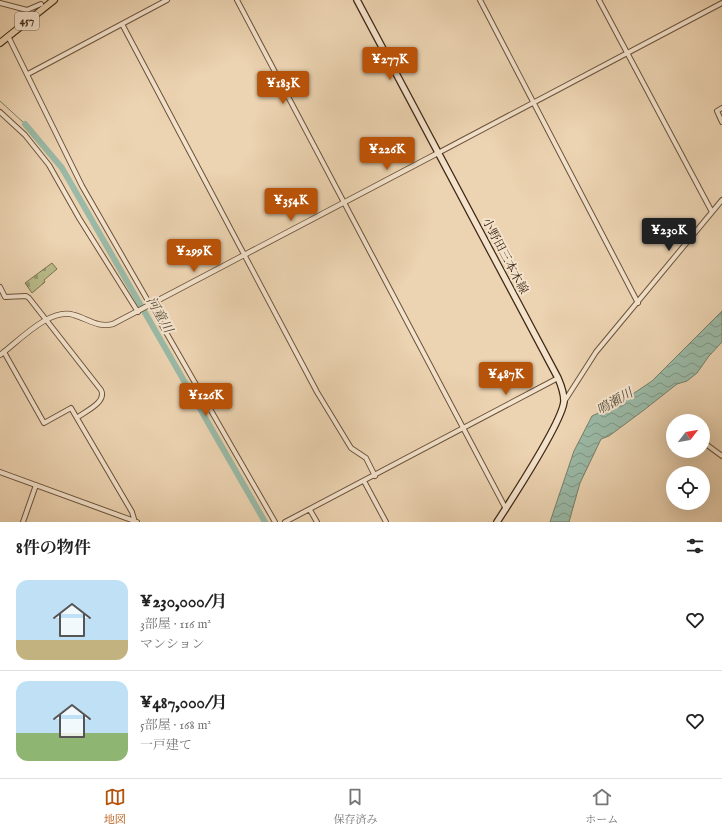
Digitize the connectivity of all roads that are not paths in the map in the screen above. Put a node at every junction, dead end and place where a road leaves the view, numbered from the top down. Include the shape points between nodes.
1 (54, 0) edge
2 (167, 0) edge
3 (237, 0) edge
4 (357, 0) edge
5 (480, 0) edge
6 (599, 0) edge
7 (722, 1) edge
8 (0, 4) edge
9 (41, 4) edge
10 (122, 24) junction
11 (8, 36) junction
12 (0, 43) edge
13 (627, 53) junction
14 (28, 74) junction
15 (534, 102) junction
16 (722, 108) edge
17 (0, 112) edge
18 (722, 122) edge
19 (438, 153) junction
20 (722, 200) edge
21 (344, 203) junction
22 (712, 212) junction
23 (245, 256) junction
24 (0, 287) edge
25 (638, 303) junction
26 (150, 305) junction
27 (139, 311) junction
28 (47, 319) junction
29 (2, 354) edge
30 (558, 378) junction
31 (564, 402) junction
32 (78, 417) junction
33 (462, 429) junction
34 (710, 447) edge
35 (722, 456) edge
36 (0, 472) edge
37 (375, 476) junction
38 (364, 481) junction
39 (36, 485) junction
40 (506, 509) junction
41 (310, 510) junction
42 (23, 522) edge
43 (136, 522) edge
44 (275, 522) edge
45 (285, 522) edge
46 (317, 522) edge
47 (386, 522) edge
48 (497, 522) edge

1 - 9 highway, 457
2 - 10 street
3 - 21 street
4 - 19 main road, 小野田三本木線
5 - 15 street
6 - 13 street
7 - 13 street
8 - 9 street via 27,10
9 - 11 highway, 457
10 - 14 street
10 - 23 street
11 - 12 highway, 457
11 - 14 street
13 - 15 street
13 - 22 street
14 - 26 street via 82,186
15 - 19 street
15 - 25 street
16 - 18 street via 717,111
17 - 27 street via 25,135 49,165 79,218
19 - 21 street
19 - 30 main road, 小野田三本木線
20 - 22 street
21 - 23 street
21 - 33 street
22 - 25 street
23 - 26 street
23 - 37 street via 316,392 351,448 366,458
24 - 28 street via 5,296 27,296
25 - 31 street via 596,352
26 - 27 street
26 - 44 street
27 - 28 street via 104,326 71,314 57,314
28 - 29 street
28 - 32 street via 102,392 101,401
29 - 32 street via 44,424 71,408
30 - 31 main road, 小野田三本木線
30 - 33 street
31 - 40 main road via 554,426
32 - 43 street
33 - 37 street
33 - 40 street
34 - 35 street
36 - 39 street
37 - 38 street
38 - 41 street
38 - 47 street
39 - 42 street
39 - 43 street
40 - 48 main road
41 - 45 street
41 - 46 street

